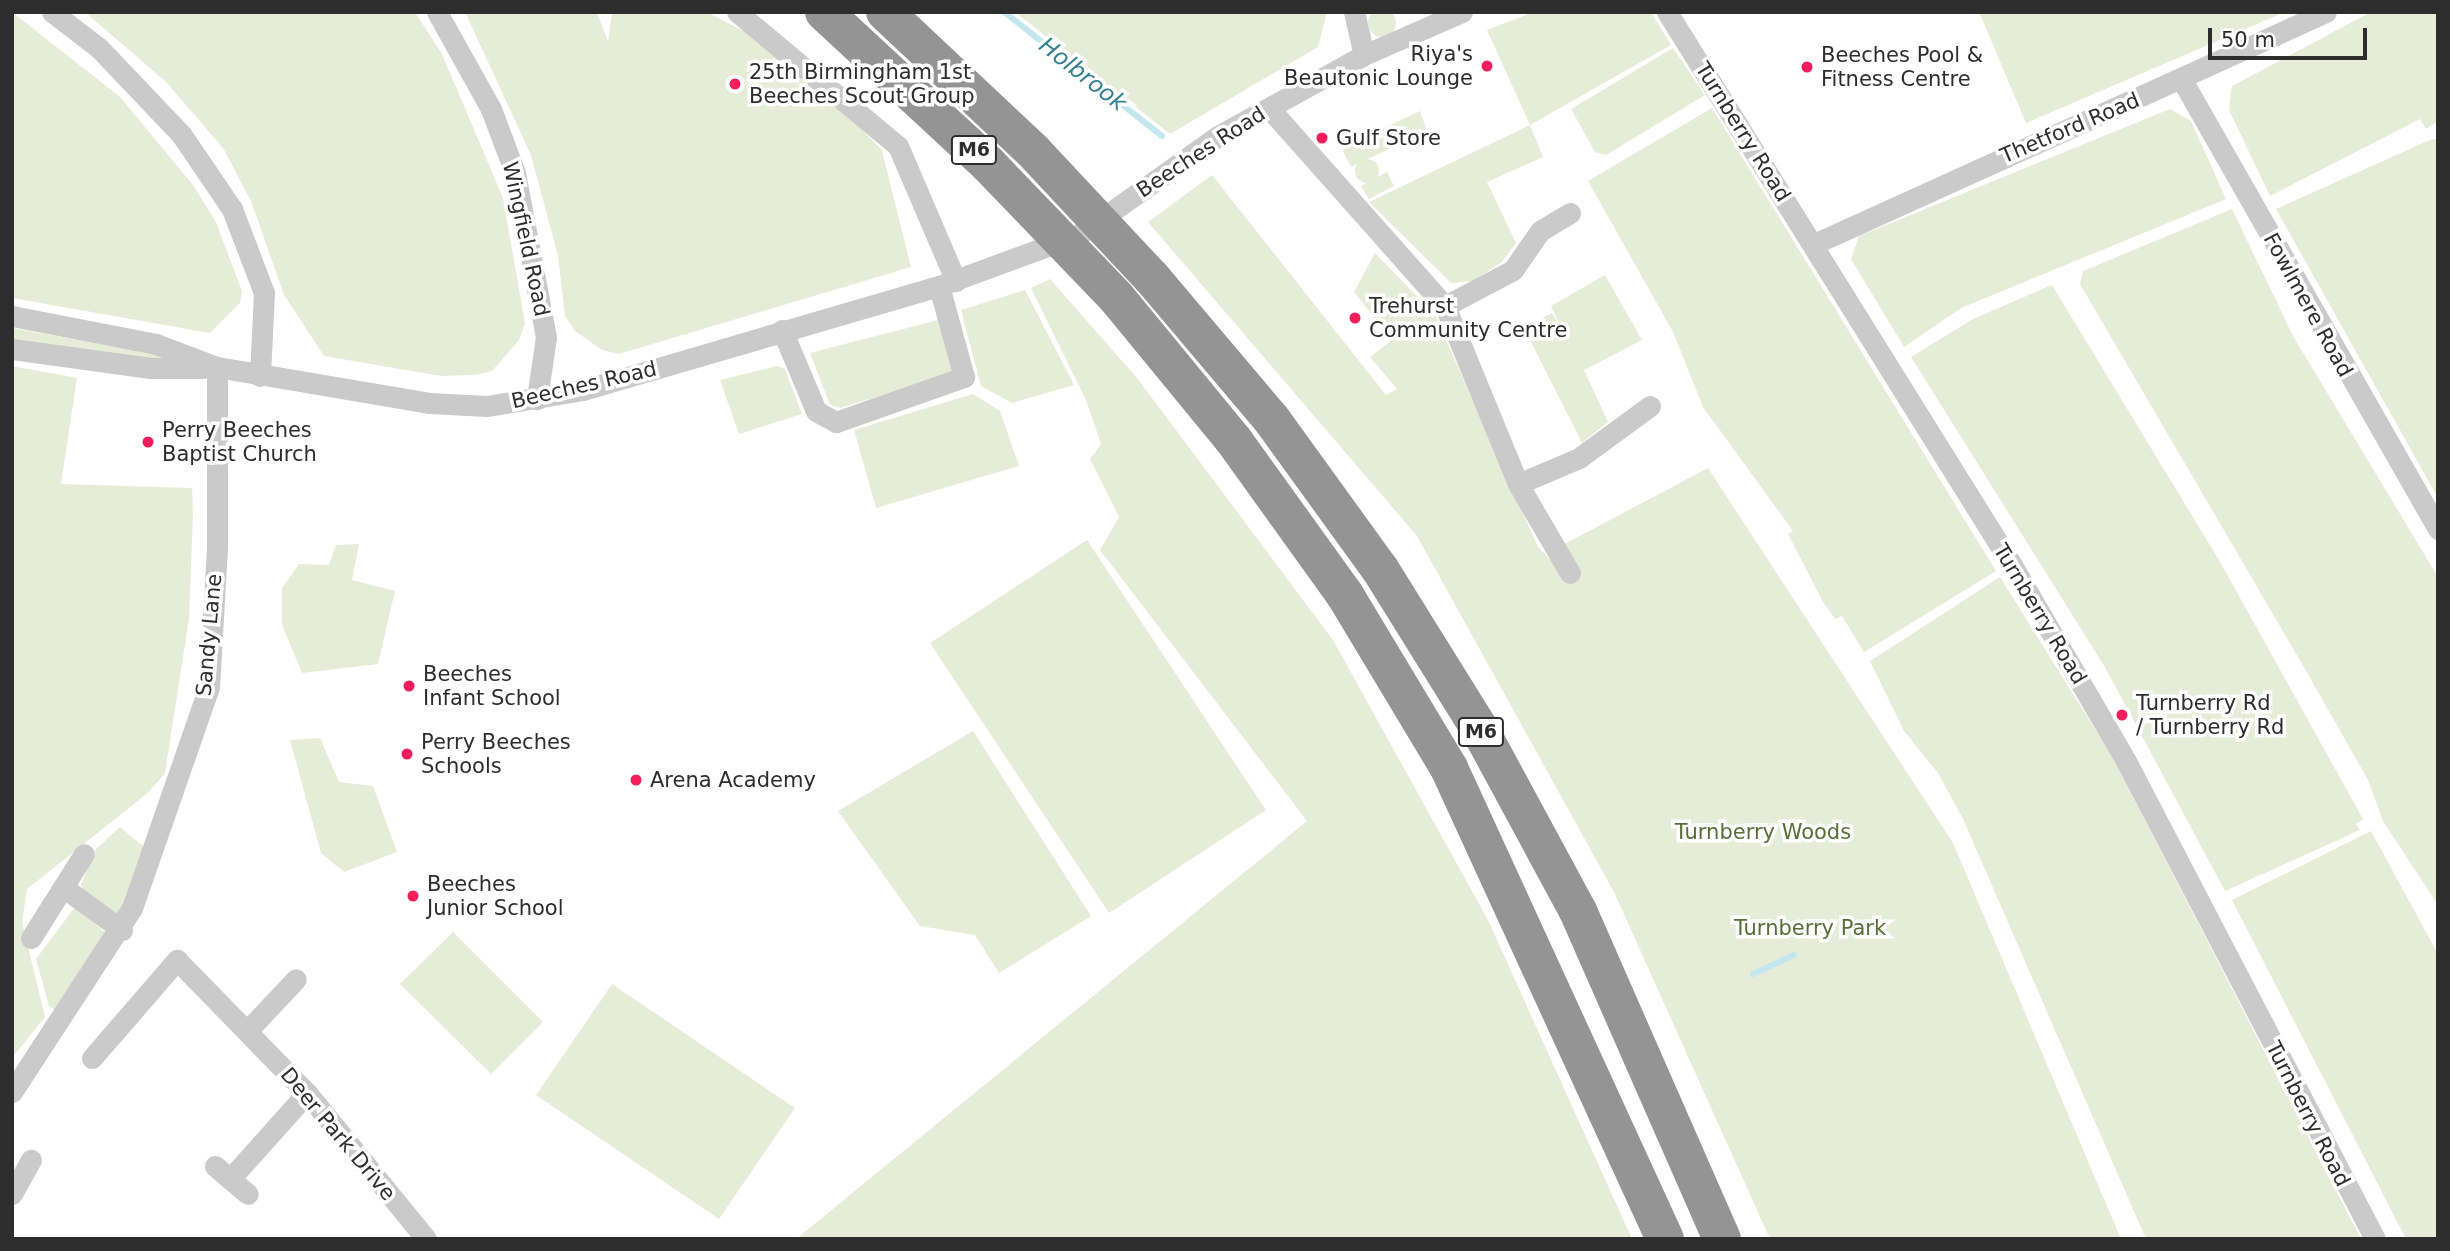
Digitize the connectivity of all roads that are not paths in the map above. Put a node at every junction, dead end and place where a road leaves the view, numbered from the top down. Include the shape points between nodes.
1 (52, 12) edge
2 (437, 12) edge
3 (737, 12) edge
4 (824, 12) edge
5 (885, 12) edge
6 (1462, 12) edge
7 (1667, 12) edge
8 (2326, 12) edge
9 (1356, 13) edge
10 (1422, 19) edge
11 (1364, 55) junction
12 (2182, 80) junction
13 (1269, 108) junction
14 (1570, 213) dead end
15 (1814, 244) junction
16 (948, 283) junction
17 (1444, 306) junction
18 (12, 316) edge
19 (782, 330) junction
20 (12, 349) edge
21 (216, 368) junction
22 (260, 376) junction
23 (537, 399) junction
24 (1650, 406) dead end
25 (1518, 484) junction
26 (2438, 529) edge
27 (1570, 573) dead end
28 (84, 854) dead end
29 (66, 890) junction
30 (122, 930) junction
31 (30, 938) dead end
32 (296, 979) dead end
33 (247, 1031) junction
34 (92, 1058) dead end
35 (12, 1092) edge
36 (307, 1093) junction
37 (31, 1160) dead end
38 (12, 1194) edge
39 (248, 1194) dead end
40 (426, 1239) edge
41 (1665, 1239) edge
42 (1722, 1239) edge
43 (2375, 1239) edge

1 - 22 street via 99,48 181,134 232,209 264,293
2 - 23 street, Wingfield Road via 491,109 515,173 544,325
3 - 16 street via 898,146
4 - 41 highway, M6, bridge via 988,164 1116,297 1235,442 1345,595 1449,768
5 - 42 highway, M6, bridge via 1033,151 1152,278 1272,420 1349,526 1479,728 1578,911
6 - 10 street, Beeches Road
7 - 15 street, Turnberry Road
8 - 12 street, Thetford Road
9 - 11 street
10 - 11 street, Beeches Road
11 - 13 street, Beeches Road
12 - 15 street, Thetford Road
12 - 26 street, Fowlmere Road
13 - 16 street, Beeches Road via 1080,233
13 - 17 street
14 - 17 street via 1540,231 1513,270
15 - 43 street, Turnberry Road via 2126,761
16 - 19 street, Beeches Road
16 - 19 street via 964,377 836,422 816,411
17 - 25 street
18 - 21 street, Beeches Road via 156,344
19 - 23 street, Beeches Road
20 - 21 street, Beeches Road via 151,368
21 - 22 street, Beeches Road
21 - 30 street, Sandy Lane via 217,548 209,687 171,808
22 - 23 street, Beeches Road via 429,403 487,406
24 - 25 street via 1579,458
25 - 27 street
28 - 29 street
29 - 30 street
29 - 31 street
30 - 35 street, Sandy Lane
32 - 33 street
33 - 34 street, Deer Park Drive via 177,960
33 - 36 street, Deer Park Drive
36 - 39 street via 223,1173
36 - 40 street, Deer Park Drive
37 - 38 street

